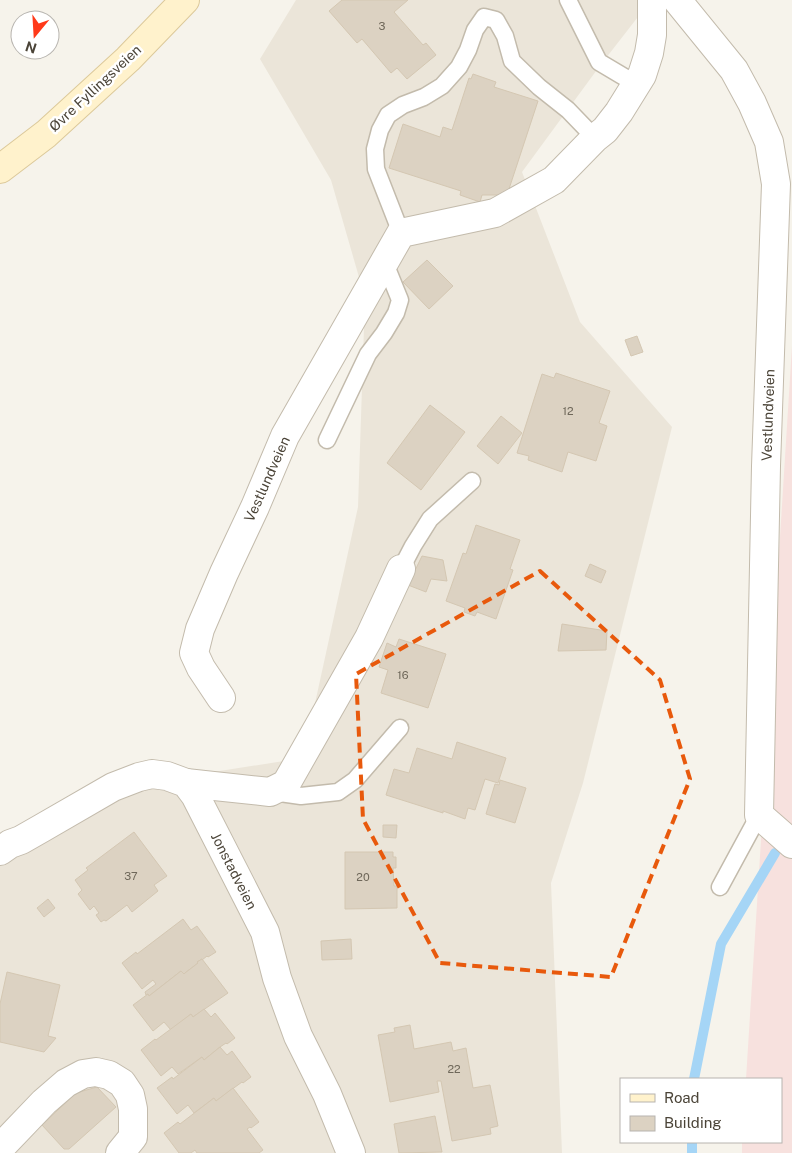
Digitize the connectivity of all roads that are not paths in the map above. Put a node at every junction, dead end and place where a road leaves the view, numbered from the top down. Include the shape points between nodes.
1 (185, 0) edge
2 (568, 0) edge
3 (652, 0) edge
4 (677, 0) edge
5 (636, 84) junction
6 (595, 138) junction
7 (0, 169) edge
8 (401, 233) junction
9 (382, 267) junction
10 (328, 440) dead end
11 (472, 481) dead end
12 (401, 569) joint
13 (221, 698) dead end
14 (400, 728) dead end
15 (186, 783) junction
16 (270, 792) junction
17 (759, 815) junction
18 (792, 844) edge
19 (0, 851) edge
20 (720, 887) dead end
21 (0, 1148) edge
22 (120, 1153) edge
23 (351, 1153) edge

1 - 7 main road, Øvre Fyllingsveien via 128,59 46,134
2 - 5 lane via 599,62
3 - 5 street via 650,53
4 - 17 street, Vestlundveien via 734,70 752,103 768,142 776,184
5 - 6 street via 606,130
6 - 8 street via 554,180 495,213
6 - 8 lane via 512,61 505,36 496,20 484,17 459,67 442,86 388,115 380,130 375,149 376,169
8 - 9 street, Vestlundveien
9 - 10 lane via 400,300 396,313 368,354
9 - 13 street, Vestlundveien via 285,436 200,630 194,653
11 - 12 lane via 430,519
12 - 16 street via 369,638 286,784
14 - 16 lane via 355,780 338,792 302,796
15 - 16 street
15 - 19 street via 152,774 139,777 113,787
15 - 23 street, Jonstadveien via 265,932 298,1036
17 - 18 street
17 - 20 lane
21 - 22 street via 66,1083 83,1074 96,1072 122,1083 130,1095 133,1137

